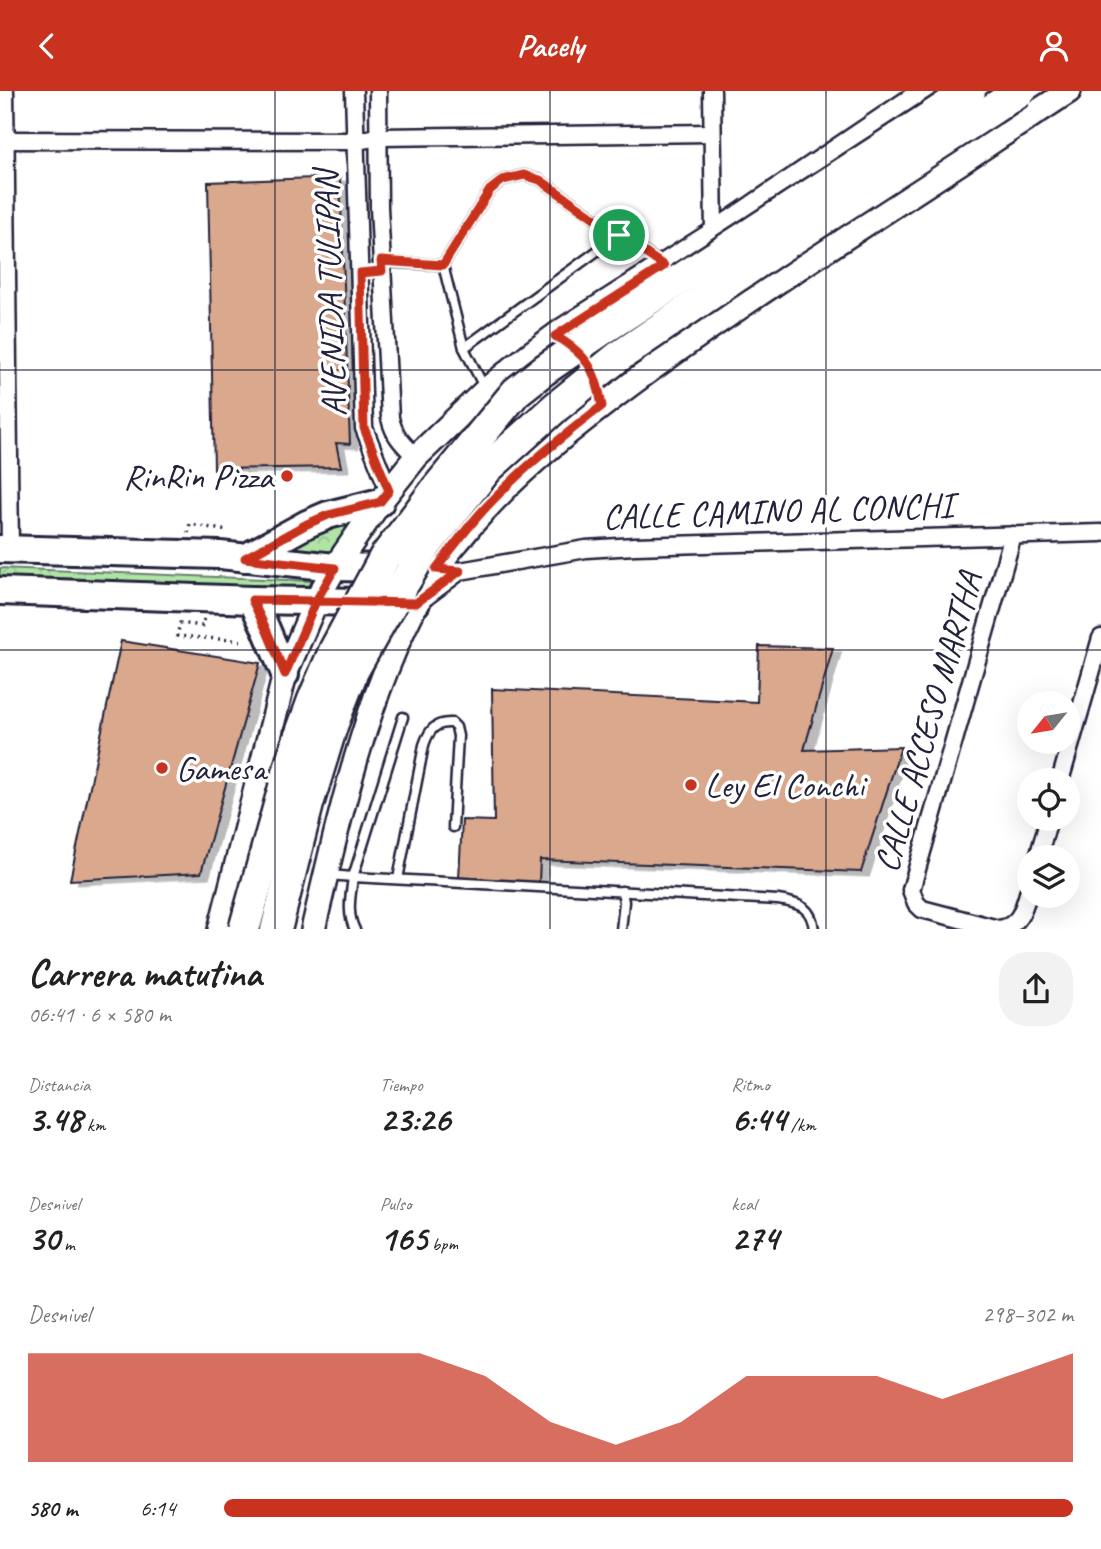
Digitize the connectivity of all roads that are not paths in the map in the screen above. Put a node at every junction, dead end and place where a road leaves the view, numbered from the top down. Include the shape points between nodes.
1 (5, 91) edge
2 (355, 91) edge
3 (378, 91) edge
4 (712, 91) edge
5 (926, 91) edge
6 (970, 91) edge
7 (1020, 91) edge
8 (1069, 91) edge
9 (712, 133) junction
10 (379, 137) junction
11 (3, 140) edge
12 (356, 141) junction
13 (714, 234) junction
14 (619, 235) junction
15 (443, 265) junction
16 (382, 266) junction
17 (664, 266) junction
18 (360, 273) junction
19 (4, 312) edge
20 (555, 336) junction
21 (464, 348) junction
22 (486, 390) junction
23 (602, 406) junction
24 (541, 454) junction
25 (416, 457) junction
26 (385, 497) junction
27 (1101, 533) edge
28 (1013, 535) junction
29 (5, 550) edge
30 (245, 558) junction
31 (335, 568) junction
32 (448, 570) junction
33 (0, 591) edge
34 (252, 600) junction
35 (316, 601) junction
36 (416, 603) junction
37 (1101, 638) edge
38 (285, 674) junction
39 (403, 717) dead end
40 (1064, 768) edge
41 (453, 828) dead end
42 (237, 863) junction
43 (326, 875) junction
44 (353, 877) junction
45 (398, 879) junction
46 (622, 891) junction
47 (1024, 908) edge
48 (220, 929) edge
49 (244, 929) edge
50 (276, 929) edge
51 (313, 929) edge
52 (355, 929) edge
53 (621, 929) edge
54 (814, 929) edge

1 - 11 street
2 - 12 street, AVENIDA TULIPAN
3 - 10 street, AVENIDA TULIPAN
4 - 9 street
5 - 13 street
6 - 49 highway, bridge via 605,328 516,392 384,558 335,649 293,755
7 - 50 highway, bridge via 618,357 488,468 427,545 354,671 308,804
8 - 23 street via 718,321
9 - 10 street
9 - 13 street
10 - 12 street
10 - 16 street, AVENIDA TULIPAN
11 - 12 street
11 - 19 street
12 - 18 street, AVENIDA TULIPAN
13 - 17 street
14 - 15 lane via 540,180 524,175 503,180 490,190
14 - 17 lane
14 - 21 lane
15 - 16 lane
15 - 21 lane
16 - 18 street
16 - 25 street, AVENIDA TULIPAN via 390,418 401,442
17 - 20 street
18 - 26 street, AVENIDA TULIPAN via 364,428
19 - 29 street
20 - 22 street
20 - 23 street via 585,359 599,386
21 - 22 lane
22 - 24 street via 505,431
22 - 25 street
23 - 24 street
24 - 32 street via 489,504
25 - 26 street
26 - 30 main road via 307,524
26 - 31 street
27 - 28 street, CALLE CAMINO AL CONCHI
28 - 32 street, CALLE CAMINO AL CONCHI via 586,549
28 - 47 street, CALLE ACCESO MARTHA via 911,890 922,909 998,929 1017,921
29 - 30 main road
30 - 31 main road
31 - 32 main road
31 - 35 street
32 - 36 street
33 - 34 main road
34 - 35 main road
34 - 38 main road
35 - 36 main road
35 - 38 street
36 - 43 street via 383,675
37 - 40 street
38 - 42 street
39 - 44 lane
41 - 45 lane via 458,736 452,723 444,723 434,726 424,745
42 - 43 street
42 - 48 street
43 - 44 lane
43 - 51 street
44 - 45 lane
44 - 52 lane via 348,911
45 - 46 lane
46 - 53 lane
46 - 54 lane via 794,902 805,908

